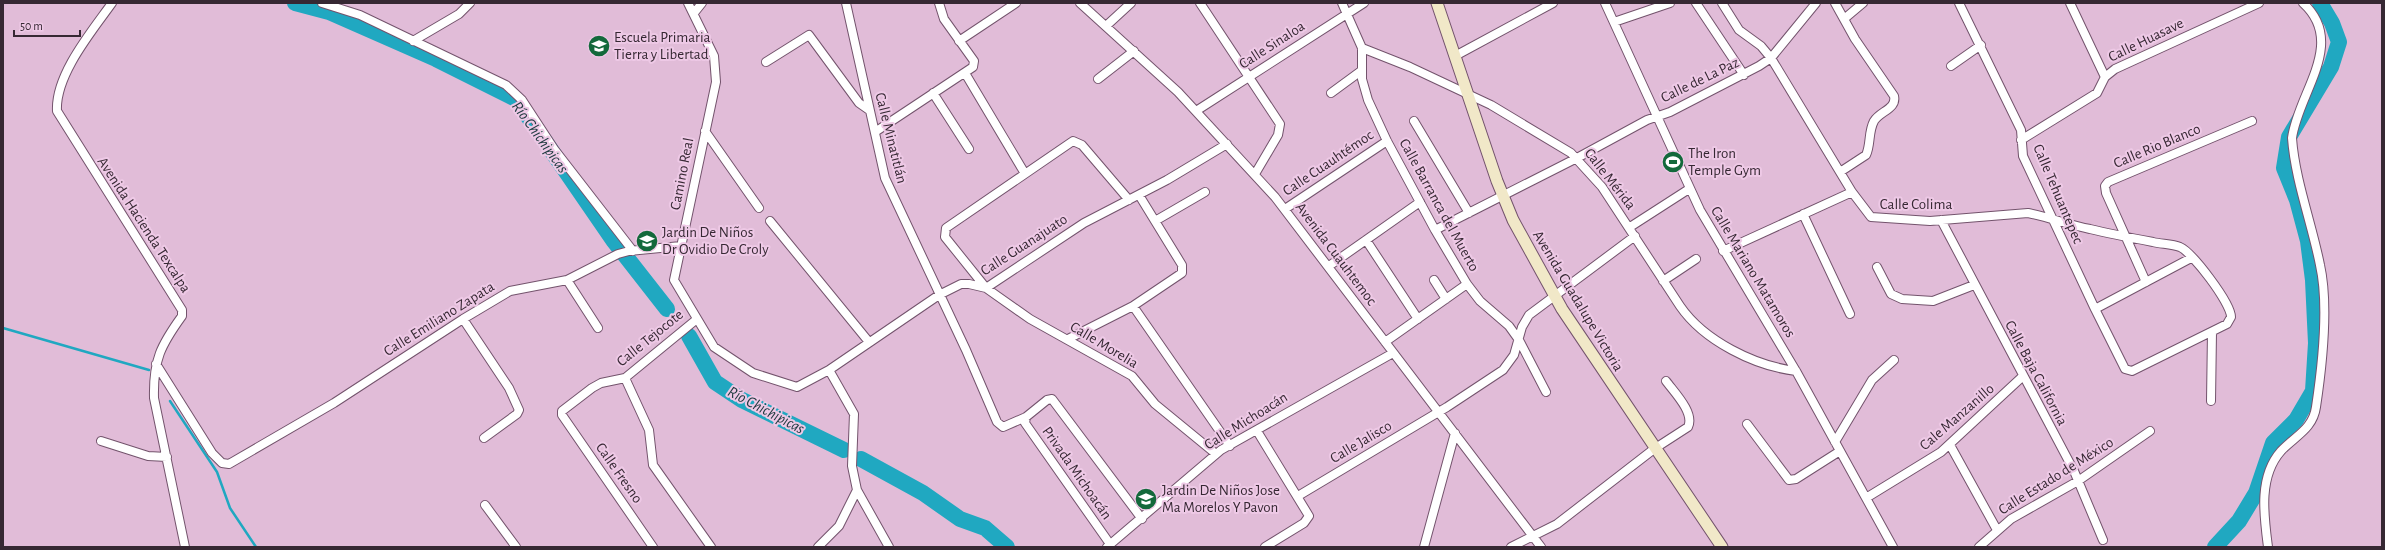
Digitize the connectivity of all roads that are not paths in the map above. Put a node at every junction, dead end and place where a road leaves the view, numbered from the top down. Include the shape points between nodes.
1 (112, 3) edge
2 (322, 3) edge
3 (470, 3) edge
4 (688, 3) edge
5 (702, 3) edge
6 (846, 3) edge
7 (939, 3) edge
8 (1016, 3) edge
9 (1080, 3) edge
10 (1131, 3) edge
11 (1200, 3) edge
12 (1342, 3) edge
13 (1364, 3) edge
14 (1437, 3) edge
15 (1553, 3) edge
16 (1605, 3) edge
17 (1670, 3) edge
18 (1696, 3) edge
19 (1722, 3) edge
20 (1816, 3) edge
21 (1835, 3) edge
22 (1863, 3) edge
23 (1959, 3) edge
24 (2070, 3) edge
25 (2303, 3) edge
26 (2256, 4) edge
27 (694, 13) junction
28 (1347, 14) junction
29 (1844, 19) junction
30 (1614, 22) junction
31 (1106, 26) junction
32 (413, 41) junction
33 (959, 41) junction
34 (1981, 46) junction
35 (1362, 48) junction
36 (1134, 52) junction
37 (1455, 56) junction
38 (1771, 58) junction
39 (766, 62) dead end
40 (1950, 66) dead end
41 (1360, 71) junction
42 (965, 73) junction
43 (1744, 74) junction
44 (1248, 77) junction
45 (2105, 77) junction
46 (1098, 79) dead end
47 (933, 93) junction
48 (1331, 93) dead end
49 (1468, 94) junction
50 (870, 110) junction
51 (1196, 111) junction
52 (1657, 116) junction
53 (1414, 121) dead end
54 (2252, 121) dead end
55 (705, 131) junction
56 (875, 132) junction
57 (2021, 140) junction
58 (1387, 141) junction
59 (1228, 144) junction
60 (969, 150) dead end
61 (1577, 158) junction
62 (1024, 172) junction
63 (1840, 172) junction
64 (1255, 174) junction
65 (1689, 189) junction
66 (1206, 192) dead end
67 (1852, 192) junction
68 (1139, 195) junction
69 (1502, 196) junction
70 (1129, 200) junction
71 (1420, 202) junction
72 (759, 208) dead end
73 (1285, 209) junction
74 (1469, 213) junction
75 (1803, 214) junction
76 (2052, 219) junction
77 (1941, 220) junction
78 (770, 221) dead end
79 (1155, 221) junction
80 (1630, 227) junction
81 (1435, 230) junction
82 (1635, 236) junction
83 (2124, 236) junction
84 (1366, 240) junction
85 (681, 246) junction
86 (631, 251) junction
87 (1723, 251) junction
88 (2191, 258) junction
89 (1696, 259) dead end
90 (1329, 266) junction
91 (1877, 267) dead end
92 (568, 280) junction
93 (1434, 280) dead end
94 (1664, 281) junction
95 (2146, 282) junction
96 (1467, 284) junction
97 (1974, 285) junction
98 (986, 288) junction
99 (939, 295) junction
100 (1554, 295) junction
101 (1446, 299) junction
102 (1133, 306) junction
103 (2095, 309) junction
104 (1850, 314) dead end
105 (463, 319) junction
106 (697, 319) junction
107 (1418, 319) junction
108 (598, 328) dead end
109 (2212, 332) junction
110 (1068, 339) junction
111 (1519, 340) junction
112 (869, 342) junction
113 (1385, 342) junction
114 (1393, 353) junction
115 (1894, 360) dead end
116 (156, 364) junction
117 (829, 370) junction
118 (1796, 371) junction
119 (2022, 377) junction
120 (625, 378) junction
121 (1666, 381) dead end
122 (1546, 392) dead end
123 (2210, 401) dead end
124 (1438, 412) junction
125 (562, 415) joint
126 (1026, 416) junction
127 (1746, 424) dead end
128 (1257, 431) junction
129 (2150, 431) dead end
130 (1455, 434) junction
131 (484, 438) dead end
132 (101, 441) dead end
133 (1835, 442) junction
134 (1950, 445) junction
135 (1230, 446) junction
136 (1654, 449) junction
137 (1840, 451) junction
138 (1216, 454) junction
139 (167, 457) junction
140 (2078, 481) junction
141 (857, 490) junction
142 (1298, 496) junction
143 (1866, 498) junction
144 (485, 506) dead end
145 (1142, 519) junction
146 (1997, 530) junction
147 (1534, 536) junction
148 (2103, 540) dead end
149 (1109, 546) edge
150 (185, 547) edge
151 (516, 547) edge
152 (653, 547) edge
153 (712, 547) edge
154 (818, 547) edge
155 (889, 547) edge
156 (1265, 547) edge
157 (1424, 547) edge
158 (1511, 547) edge
159 (1542, 547) edge
160 (1722, 547) edge
161 (1892, 547) edge
162 (1979, 547) edge
163 (2268, 547) edge

1 - 116 street, Avenida Hacienda Texcalpa via 80,49 64,79 57,111 182,310 182,316 161,348
2 - 32 street via 360,15
3 - 32 street via 460,14
4 - 27 street, Camino Real
5 - 27 street
6 - 50 street, Calle Minatitlán
7 - 33 street via 944,19
8 - 33 street
9 - 31 street, Avenida Cuauhtemoc
10 - 31 street
11 - 44 street
12 - 28 street, Calle Barranca del Muerto
13 - 28 street, Calle Sinaloa
14 - 37 main road, Avenida Guadalupe Victoria
15 - 37 street
16 - 30 street, Calle Mariano Matamoros
17 - 30 street
18 - 43 street
19 - 38 street, Calle Colima via 1739,30 1761,46
20 - 38 street, Calle de La Paz
21 - 29 street
22 - 29 street
23 - 34 street, Calle Tehuantepec
24 - 45 street
25 - 163 street via 2317,18 2322,44 2321,57 2296,120 2292,138 2321,267 2322,347 2314,416 2307,429 2278,455 2268,477 2264,499
26 - 45 street, Calle Huasave via 2114,69
27 - 55 street, Camino Real via 714,56 717,69
28 - 35 street, Calle Barranca del Muerto
28 - 44 street, Calle Sinaloa
29 - 63 street via 1894,96 1894,105 1873,122 1866,155
30 - 52 street, Calle Mariano Matamoros
31 - 36 street, Avenida Cuauhtemoc
32 - 86 street via 513,90
33 - 42 street via 974,61 973,67
34 - 40 street
34 - 57 street, Calle Tehuantepec via 2021,130
35 - 41 street, Calle Barranca del Muerto
35 - 49 street, Calle Mérida
36 - 46 street
36 - 51 street, Avenida Cuauhtemoc
37 - 49 main road, Avenida Guadalupe Victoria
38 - 43 street, Calle de La Paz
38 - 63 street, Calle Colima
39 - 50 street via 809,35 859,103
41 - 48 street
41 - 58 street, Calle Barranca del Muerto via 1368,100
42 - 47 street
42 - 62 street
43 - 52 street, Calle de La Paz via 1670,112
44 - 51 street, Calle Sinaloa
44 - 64 street via 1280,124 1278,135
45 - 57 street, Calle Huasave via 2097,93
47 - 56 street
47 - 60 street
49 - 61 street, Calle Mérida via 1518,120
49 - 69 main road, Avenida Guadalupe Victoria
50 - 56 street, Calle Minatitlán
51 - 59 street, Avenida Cuauhtemoc
52 - 61 street, Calle de La Paz
52 - 65 street, Calle Mariano Matamoros
53 - 74 street
54 - 83 street, Calle Rio Blanco via 2108,182 2104,190
55 - 72 street
55 - 85 street, Camino Real
56 - 99 street, Calle Minatitlán via 885,178
57 - 76 street, Calle Tehuantepec via 2023,156
58 - 71 street, Calle Barranca del Muerto
58 - 73 street, Calle Cuauhtémoc
59 - 64 street, Avenida Cuauhtemoc
59 - 68 street, Calle Guanajuato
61 - 69 street, Calle de La Paz
61 - 80 street, Calle Mérida via 1602,187
62 - 70 street via 1068,143 1077,142
62 - 98 street via 946,228 945,236
63 - 67 street, Calle Colima
64 - 73 street, Avenida Cuauhtemoc
65 - 80 street
65 - 87 street, Calle Mariano Matamoros
66 - 79 street
67 - 75 street
67 - 77 street, Calle Colima via 1867,214 1875,219
68 - 70 street, Calle Guanajuato
68 - 79 street
69 - 74 street, Calle de La Paz
69 - 100 main road, Avenida Guadalupe Victoria
70 - 98 street, Calle Guanajuato via 1078,227
71 - 81 street, Calle Barranca del Muerto
71 - 84 street
73 - 90 street, Avenida Cuauhtemoc
74 - 81 street, Calle de La Paz
75 - 87 street
75 - 104 street
76 - 77 street, Calle Colima via 2028,213 2010,213
76 - 83 street, Calle Colima
76 - 103 street, Calle Tehuantepec
77 - 97 street, Calle Baja California
78 - 112 street
79 - 102 street via 1183,270 1180,275
80 - 82 street, Calle Mérida
81 - 96 street, Calle Barranca del Muerto
82 - 94 street, Calle Mérida
82 - 100 street, Calle Jalisco
83 - 88 street, Calle Colima via 2180,247
83 - 95 street, Calle Rio Blanco
84 - 90 street
84 - 107 street
85 - 86 street, Calle Emiliano Zapata
85 - 106 street, Camino Real via 674,280
86 - 92 street, Calle Emiliano Zapata via 618,254
87 - 118 street, Calle Mariano Matamoros
88 - 95 street
88 - 109 street via 2216,287 2231,311 2227,324
89 - 94 street
90 - 113 street, Avenida Cuauhtemoc
91 - 97 street via 1892,294 1902,300 1933,301
92 - 105 street, Calle Emiliano Zapata via 541,287 516,289
92 - 108 street
93 - 101 street
94 - 118 street, Calle Mérida via 1686,315 1701,329 1749,359
95 - 103 street
96 - 101 street
96 - 111 street, Calle Barranca del Muerto via 1480,301 1502,318
97 - 119 street, Calle Baja California
98 - 99 street, Calle Guanajuato via 961,284
98 - 110 street, Calle Morelia via 1030,319
99 - 112 street, Calle Guanajuato
99 - 126 street, Calle Minatitlán via 999,425 1003,427
100 - 111 street, Calle Jalisco via 1529,315
100 - 136 main road, Avenida Guadalupe Victoria
101 - 107 street
102 - 110 street
102 - 135 street
103 - 109 street via 2122,364 2128,371
105 - 116 street, Calle Emiliano Zapata via 334,403 229,464 222,463 212,454
105 - 131 street via 505,382 519,410
106 - 117 street, Camino Real via 714,347 753,373 797,388
106 - 120 street, Calle Tejocote
107 - 113 street
109 - 123 street
110 - 138 street, Calle Morelia via 1132,376 1155,404
111 - 122 street, Calle Barranca del Muerto
111 - 124 street, Calle Jalisco via 1514,356 1503,370
112 - 117 street, Calle Guanajuato
113 - 114 street, Avenida Cuauhtemoc
114 - 124 street, Avenida Cuauhtemoc
114 - 128 street, Calle Michoacán via 1300,404
115 - 133 street via 1872,380
116 - 139 street, Avenida Hacienda Texcalpa via 154,398
117 - 141 street via 854,414 852,466
118 - 133 street, Calle Mariano Matamoros
119 - 134 street, Cale Manzanillo
119 - 140 street, Calle Baja California
120 - 125 street, Calle Tejocote via 601,383 592,388 563,410
120 - 153 street via 649,430 653,465
121 - 136 street via 1686,411 1690,424
124 - 130 street, Avenida Cuauhtemoc
124 - 142 street, Calle Jalisco
125 - 152 street, Calle Fresno
126 - 145 street via 1047,400 1053,401
126 - 149 street, Privada Michoacán via 1025,424
127 - 137 street via 1789,480 1796,479
128 - 135 street, Calle Michoacán
128 - 142 street
129 - 140 street, Calle Estado de México
130 - 147 street, Avenida Cuauhtemoc
130 - 157 street
132 - 139 street via 148,456
133 - 137 street, Calle Mariano Matamoros
134 - 143 street, Cale Manzanillo
134 - 146 street
135 - 138 street, Calle Michoacán
136 - 147 street via 1572,513
136 - 160 main road, Avenida Guadalupe Victoria
137 - 143 street, Calle Mariano Matamoros
138 - 145 street, Calle Michoacán
139 - 150 street, Avenida Hacienda Texcalpa
140 - 146 street, Calle Estado de México
140 - 148 street, Calle Baja California
141 - 154 street via 839,526
141 - 155 street
142 - 156 street via 1308,518
143 - 161 street, Calle Mariano Matamoros
144 - 151 street
145 - 149 street, Calle Michoacán
146 - 162 street, Calle Estado de México
147 - 158 street
147 - 159 street, Avenida Cuauhtemoc

